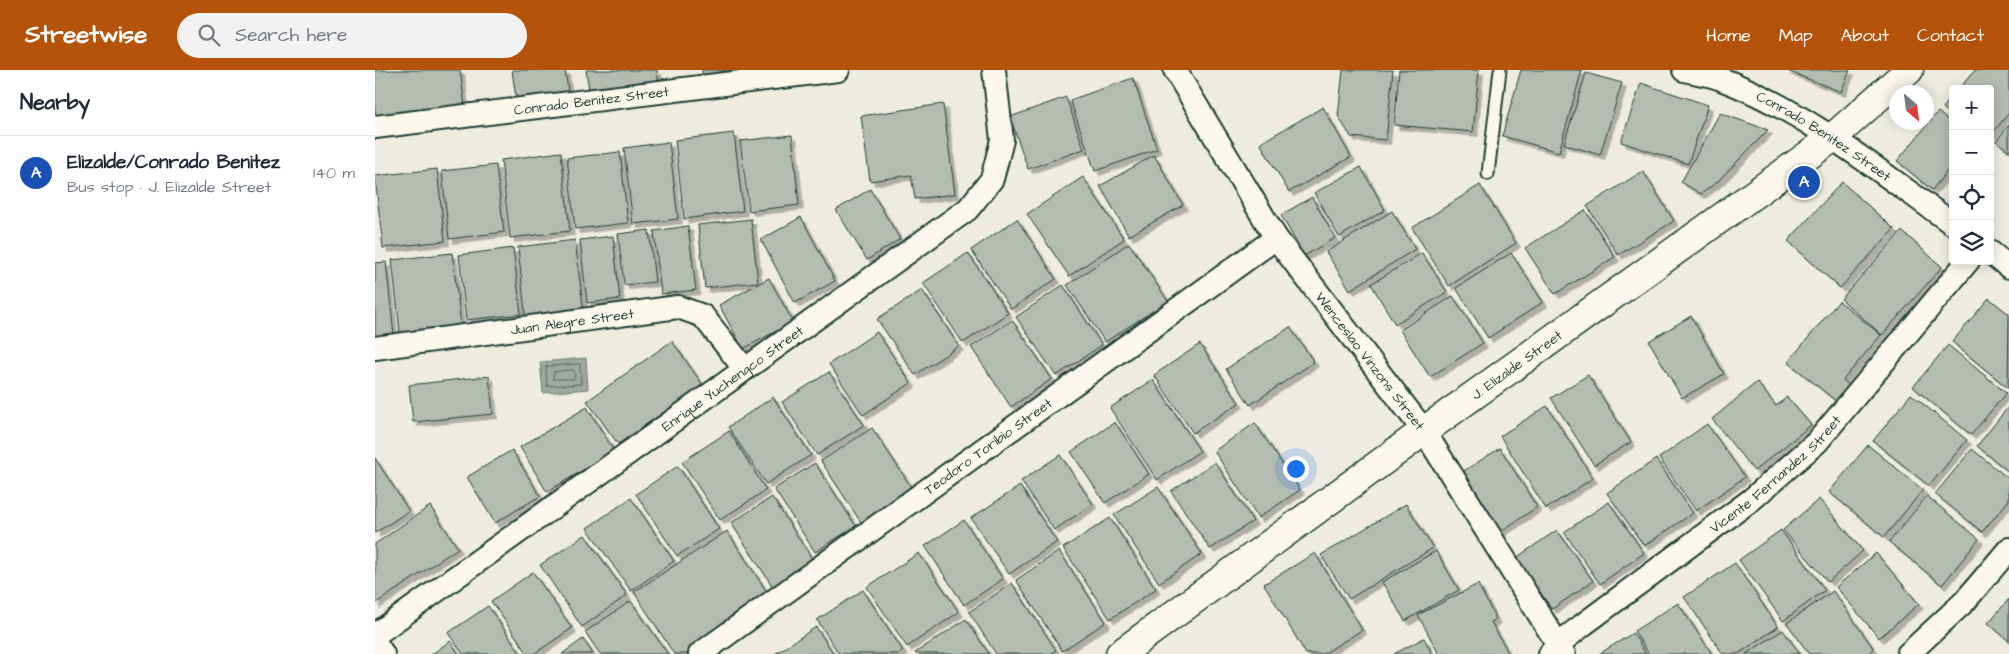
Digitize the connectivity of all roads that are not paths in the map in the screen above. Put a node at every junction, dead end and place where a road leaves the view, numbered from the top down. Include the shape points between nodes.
1 (838, 70) edge
2 (995, 70) edge
3 (1175, 70) edge
4 (1500, 70) edge
5 (1684, 70) edge
6 (1909, 70) edge
7 (375, 127) edge
8 (1831, 139) junction
9 (1488, 174) dead end
10 (1949, 221) edge
11 (1276, 238) junction
12 (1994, 255) edge
13 (1965, 265) edge
14 (2009, 268) edge
15 (375, 348) edge
16 (744, 368) junction
17 (1424, 431) junction
18 (2009, 549) edge
19 (375, 635) edge
20 (375, 642) edge
21 (1557, 651) edge
22 (383, 654) edge
23 (700, 654) edge
24 (1120, 654) edge
25 (1908, 654) edge

1 - 7 street, Conrado Benitez Street
2 - 16 street, Enrique Yuchengco Street via 1002,140 992,180 960,214
3 - 11 street, Wenceslao Vinzons Street
4 - 9 lane
5 - 8 street, Conrado Benitez Street via 1720,78 1780,107
6 - 8 street, J. Elizalde Street
8 - 10 street, Conrado Benitez Street
8 - 17 street, J. Elizalde Street
11 - 17 street, Wenceslao Vinzons Street
11 - 23 street, Teodoro Toribio Street
12 - 14 street
13 - 21 street, Vicente Fernandez Street via 1817,442 1751,500
15 - 16 street, Juan Alegre Street via 678,307 703,316
16 - 19 street, Enrique Yuchengco Street
17 - 21 street, Wenceslao Vinzons Street
17 - 24 street, J. Elizalde Street
18 - 25 street via 1965,601
20 - 22 street

